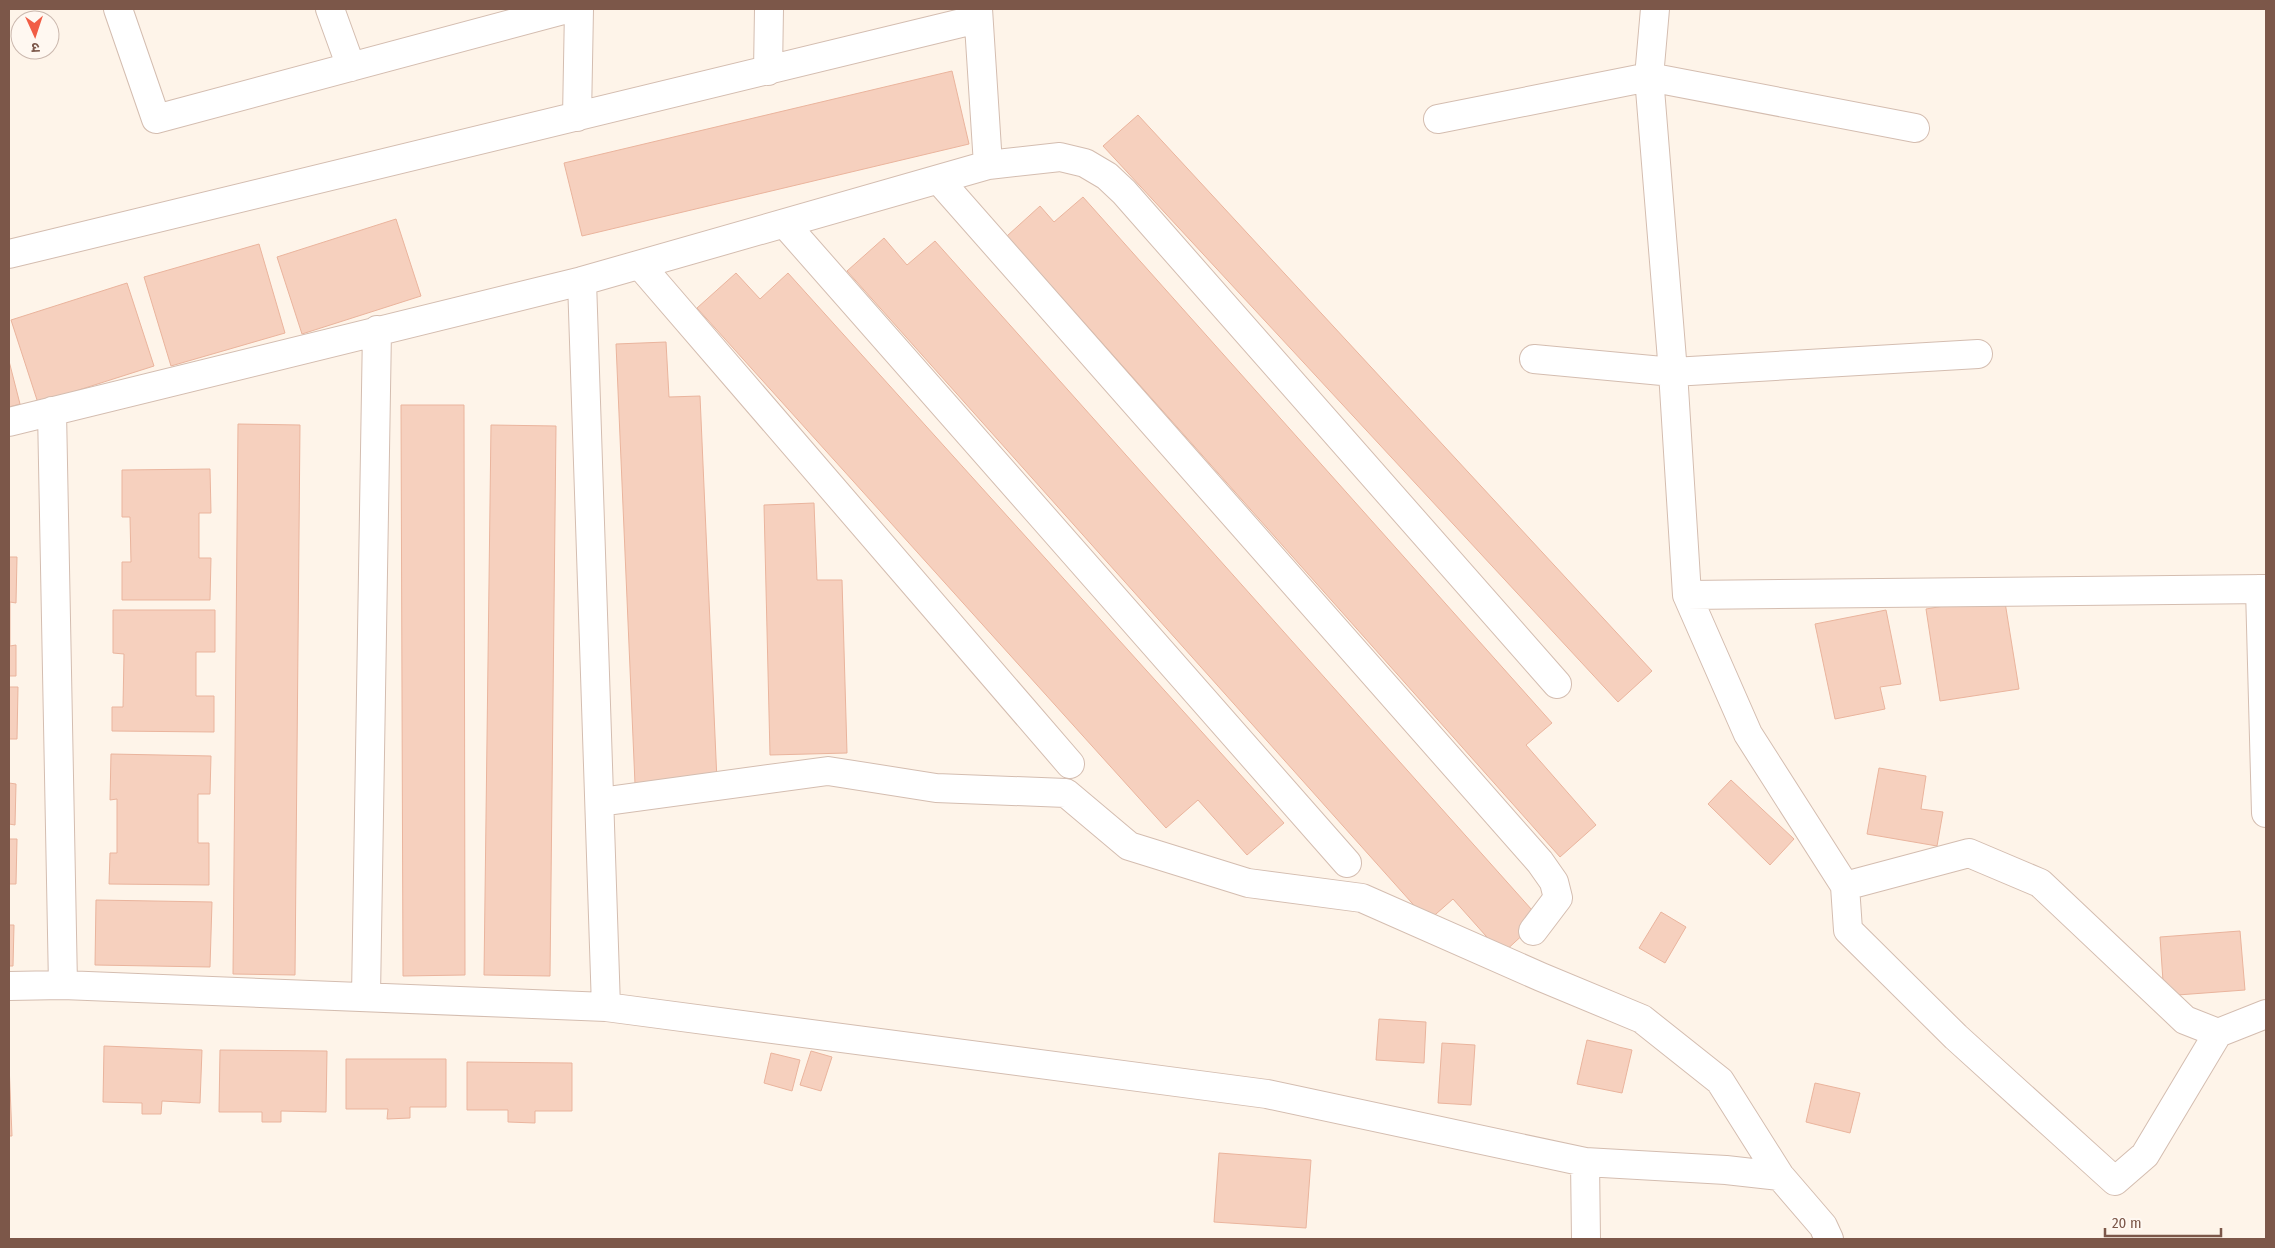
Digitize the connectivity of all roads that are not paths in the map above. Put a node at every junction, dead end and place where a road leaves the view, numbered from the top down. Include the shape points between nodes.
1 (118, 9) edge
2 (330, 9) edge
3 (567, 9) edge
4 (579, 9) edge
5 (769, 9) edge
6 (1656, 9) edge
7 (978, 14) edge
8 (351, 67) junction
9 (768, 71) junction
10 (1649, 78) junction
11 (577, 117) junction
12 (1438, 119) dead end
13 (1915, 128) dead end
14 (988, 165) junction
15 (938, 180) junction
16 (786, 224) junction
17 (9, 254) edge
18 (640, 265) junction
19 (582, 281) junction
20 (377, 330) junction
21 (1978, 354) dead end
22 (1534, 359) dead end
23 (1673, 372) junction
24 (52, 411) junction
25 (9, 422) edge
26 (2263, 589) edge
27 (1686, 595) junction
28 (1557, 684) dead end
29 (1070, 764) dead end
30 (600, 802) junction
31 (2266, 813) edge
32 (1347, 863) dead end
33 (1844, 886) junction
34 (1533, 931) dead end
35 (63, 985) junction
36 (9, 986) edge
37 (366, 996) junction
38 (606, 1007) junction
39 (2266, 1014) edge
40 (2218, 1033) junction
41 (1585, 1162) junction
42 (1780, 1176) junction
43 (1586, 1239) edge
44 (1829, 1239) edge

1 - 8 street via 156,119
2 - 8 street
3 - 8 street
4 - 11 street
5 - 9 street
6 - 10 street
7 - 9 street
7 - 14 street
9 - 11 street
10 - 12 street
10 - 13 street
10 - 23 street
11 - 17 street
14 - 15 street
14 - 28 street via 1060,157 1084,163 1124,192
15 - 16 street
15 - 34 street via 1540,862 1554,882 1558,898
16 - 18 street
16 - 32 street
18 - 19 street
18 - 29 street
19 - 20 street
19 - 30 street
20 - 24 street
20 - 37 street
21 - 23 street
22 - 23 street
23 - 27 street
24 - 25 street
24 - 35 street
26 - 27 street
26 - 31 street
27 - 33 street via 1748,734
30 - 38 street
30 - 42 street via 828,771 936,788 1066,794 1129,846 1248,883 1362,898 1540,978 1642,1019 1720,1081
33 - 40 street via 1969,854 2040,883 2185,1020
33 - 40 street via 1848,930 1956,1036 2115,1181 2145,1155
35 - 36 street
35 - 37 street
37 - 38 street
38 - 41 street via 1267,1094
39 - 40 street
41 - 42 street
41 - 43 street
42 - 44 street via 1823,1226

